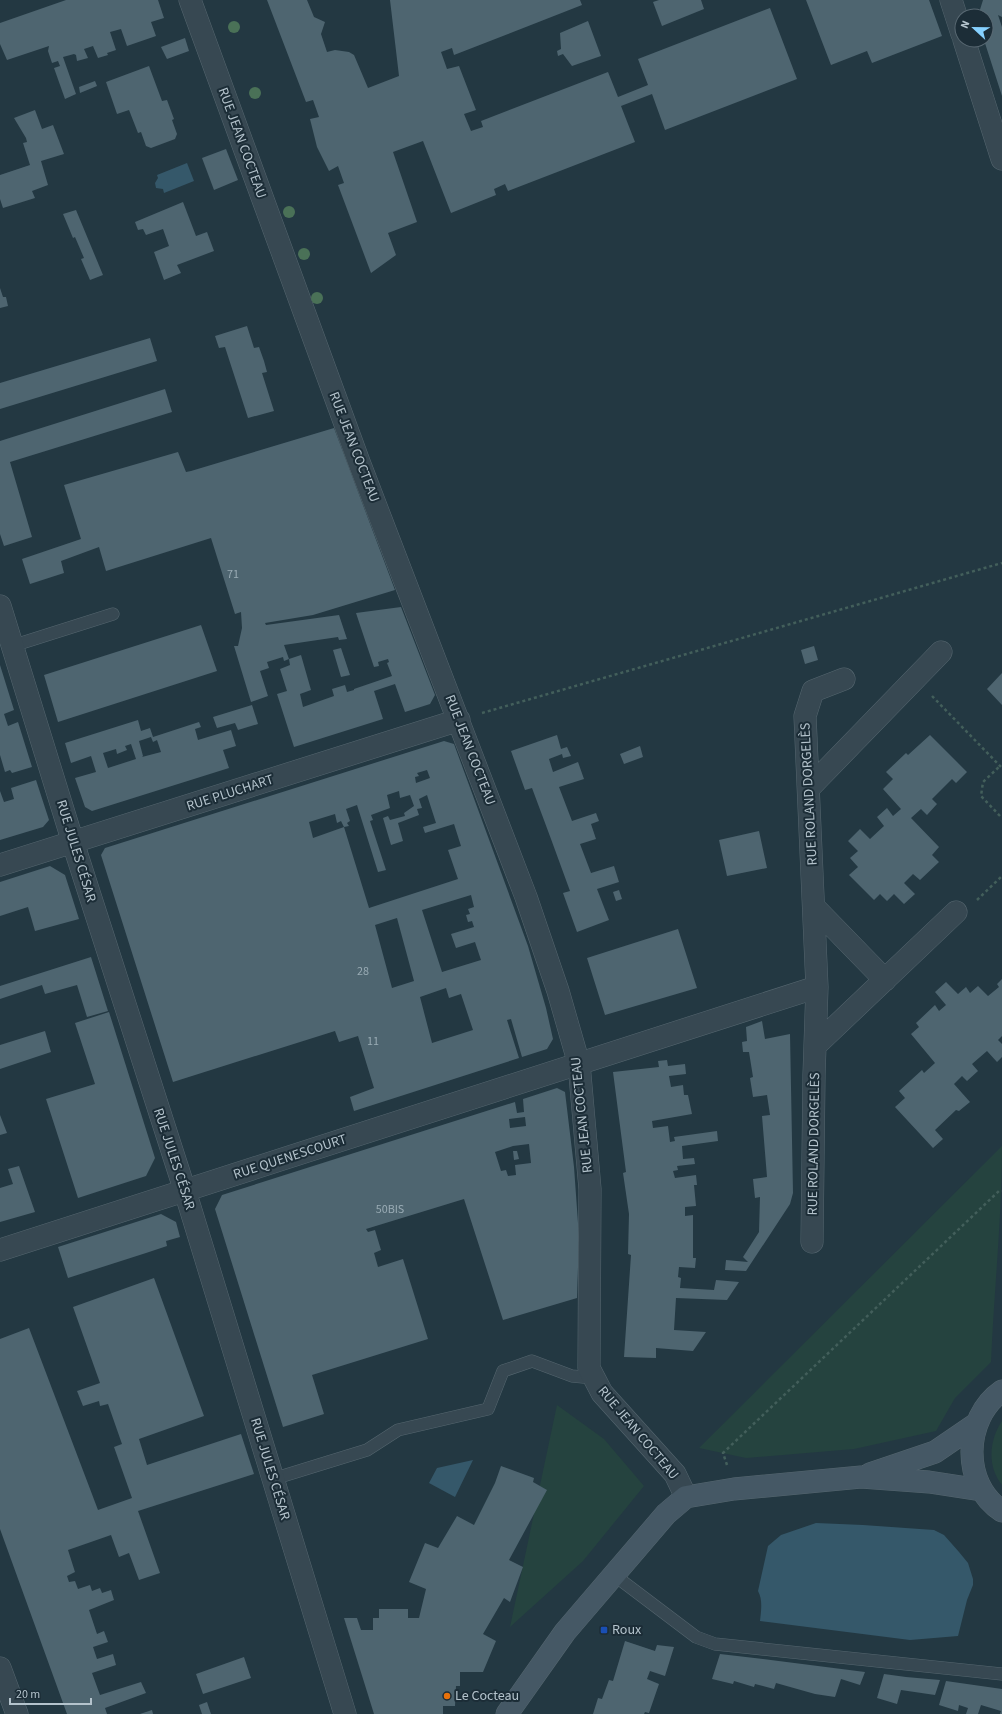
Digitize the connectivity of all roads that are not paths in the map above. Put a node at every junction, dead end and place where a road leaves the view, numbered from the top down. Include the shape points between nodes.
1 (190, 0) edge
2 (967, 48) edge
3 (1002, 159) edge
4 (0, 606) edge
5 (113, 614) dead end
6 (12, 646) junction
7 (941, 652) dead end
8 (844, 679) dead end
9 (459, 720) junction
10 (808, 788) junction
11 (73, 842) junction
12 (0, 865) edge
13 (814, 907) junction
14 (956, 912) road end
15 (885, 980) junction
16 (817, 987) junction
17 (815, 1046) junction
18 (579, 1064) junction
19 (185, 1191) junction
20 (812, 1242) dead end
21 (0, 1250) edge
22 (594, 1378) junction
23 (1001, 1390) edge
24 (976, 1424) junction
25 (861, 1477) junction
26 (273, 1479) junction
27 (981, 1490) junction
28 (686, 1497) junction
29 (1002, 1511) edge
30 (614, 1575) junction
31 (0, 1668) edge
32 (1002, 1674) edge
33 (17, 1714) edge
34 (345, 1714) edge
35 (507, 1714) edge

1 - 9 street, RUE JEAN COCTEAU via 359,462
2 - 3 street
4 - 6 street, RUE JULES CÉSAR
5 - 6 lane
6 - 11 street, RUE JULES CÉSAR
7 - 10 street
8 - 10 street, RUE ROLAND DORGELÈS via 813,691 809,703 805,716
9 - 11 street, RUE PLUCHART
9 - 18 street, RUE JEAN COCTEAU via 526,897 558,991
10 - 13 street, RUE ROLAND DORGELÈS
11 - 12 street, RUE PLUCHART
11 - 19 street, RUE JULES CÉSAR
13 - 15 street
13 - 16 street, RUE ROLAND DORGELÈS
14 - 15 street
15 - 17 street
16 - 17 street, RUE ROLAND DORGELÈS
16 - 18 street
17 - 20 street, RUE ROLAND DORGELÈS
18 - 19 street, RUE QUENESCOURT
18 - 22 street, RUE JEAN COCTEAU via 590,1189 589,1368
19 - 21 street, RUE QUENESCOURT
19 - 26 street, RUE JULES CÉSAR
22 - 26 lane via 572,1376 532,1360 503,1371 488,1409 398,1430 367,1450
22 - 28 street, RUE JEAN COCTEAU via 602,1393 675,1474
23 - 24 main road via 986,1406
24 - 25 main road via 935,1452
24 - 27 main road via 971,1446 973,1469
25 - 27 main road via 929,1482
25 - 28 main road via 734,1489
26 - 34 street, RUE JULES CÉSAR
27 - 29 main road
28 - 30 main road via 666,1514
30 - 32 lane via 696,1637 716,1644
30 - 35 main road via 564,1632
31 - 33 street

